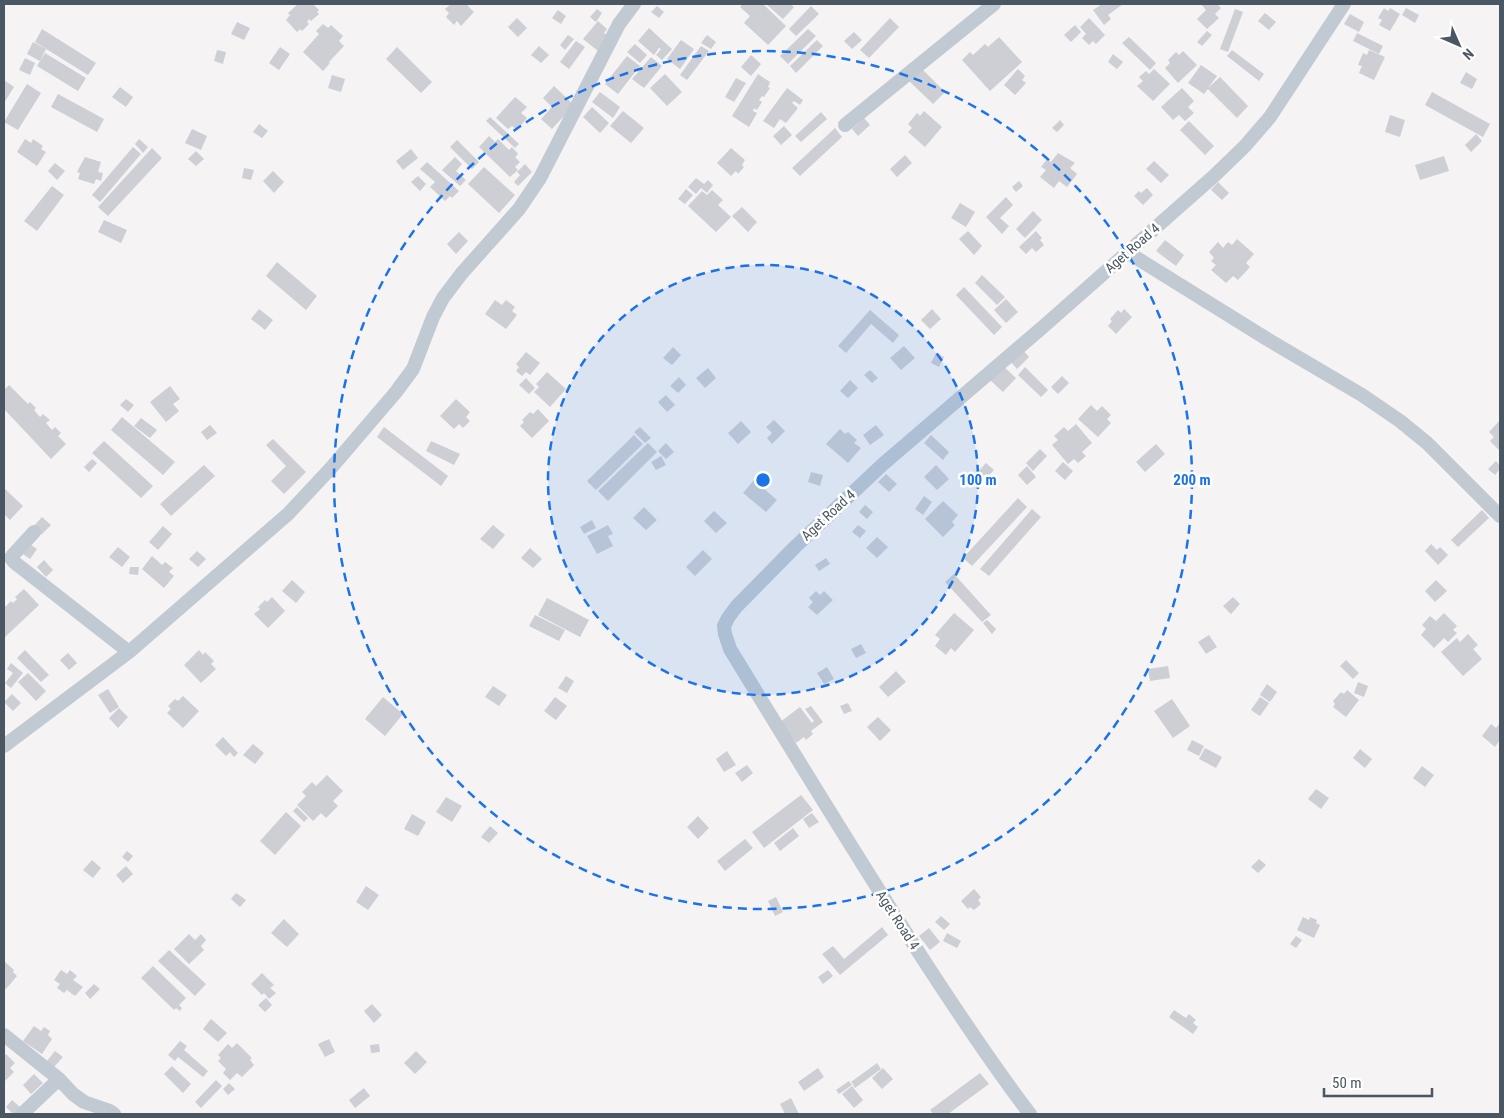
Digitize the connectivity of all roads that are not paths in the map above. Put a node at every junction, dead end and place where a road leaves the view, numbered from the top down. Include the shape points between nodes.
1 (634, 4) edge
2 (994, 4) edge
3 (1344, 4) edge
4 (846, 125) dead end
5 (1128, 252) junction
6 (1500, 516) edge
7 (34, 532) dead end
8 (129, 652) junction
9 (4, 746) edge
10 (4, 1035) edge
11 (59, 1079) junction
12 (22, 1114) edge
13 (114, 1114) edge
14 (1030, 1114) edge

1 - 8 street via 619,24 540,178 519,209 443,298 413,369 396,392 288,514
2 - 4 street
3 - 5 street, Aget Road 4 via 1288,91 1245,146
5 - 6 street via 1400,421 1427,443
5 - 14 street, Aget Road 4 via 875,472 775,567 736,607 724,626 730,649 865,869 940,986
7 - 8 street via 11,558 14,562
8 - 9 street
10 - 11 street
11 - 12 street
11 - 13 street via 84,1102

